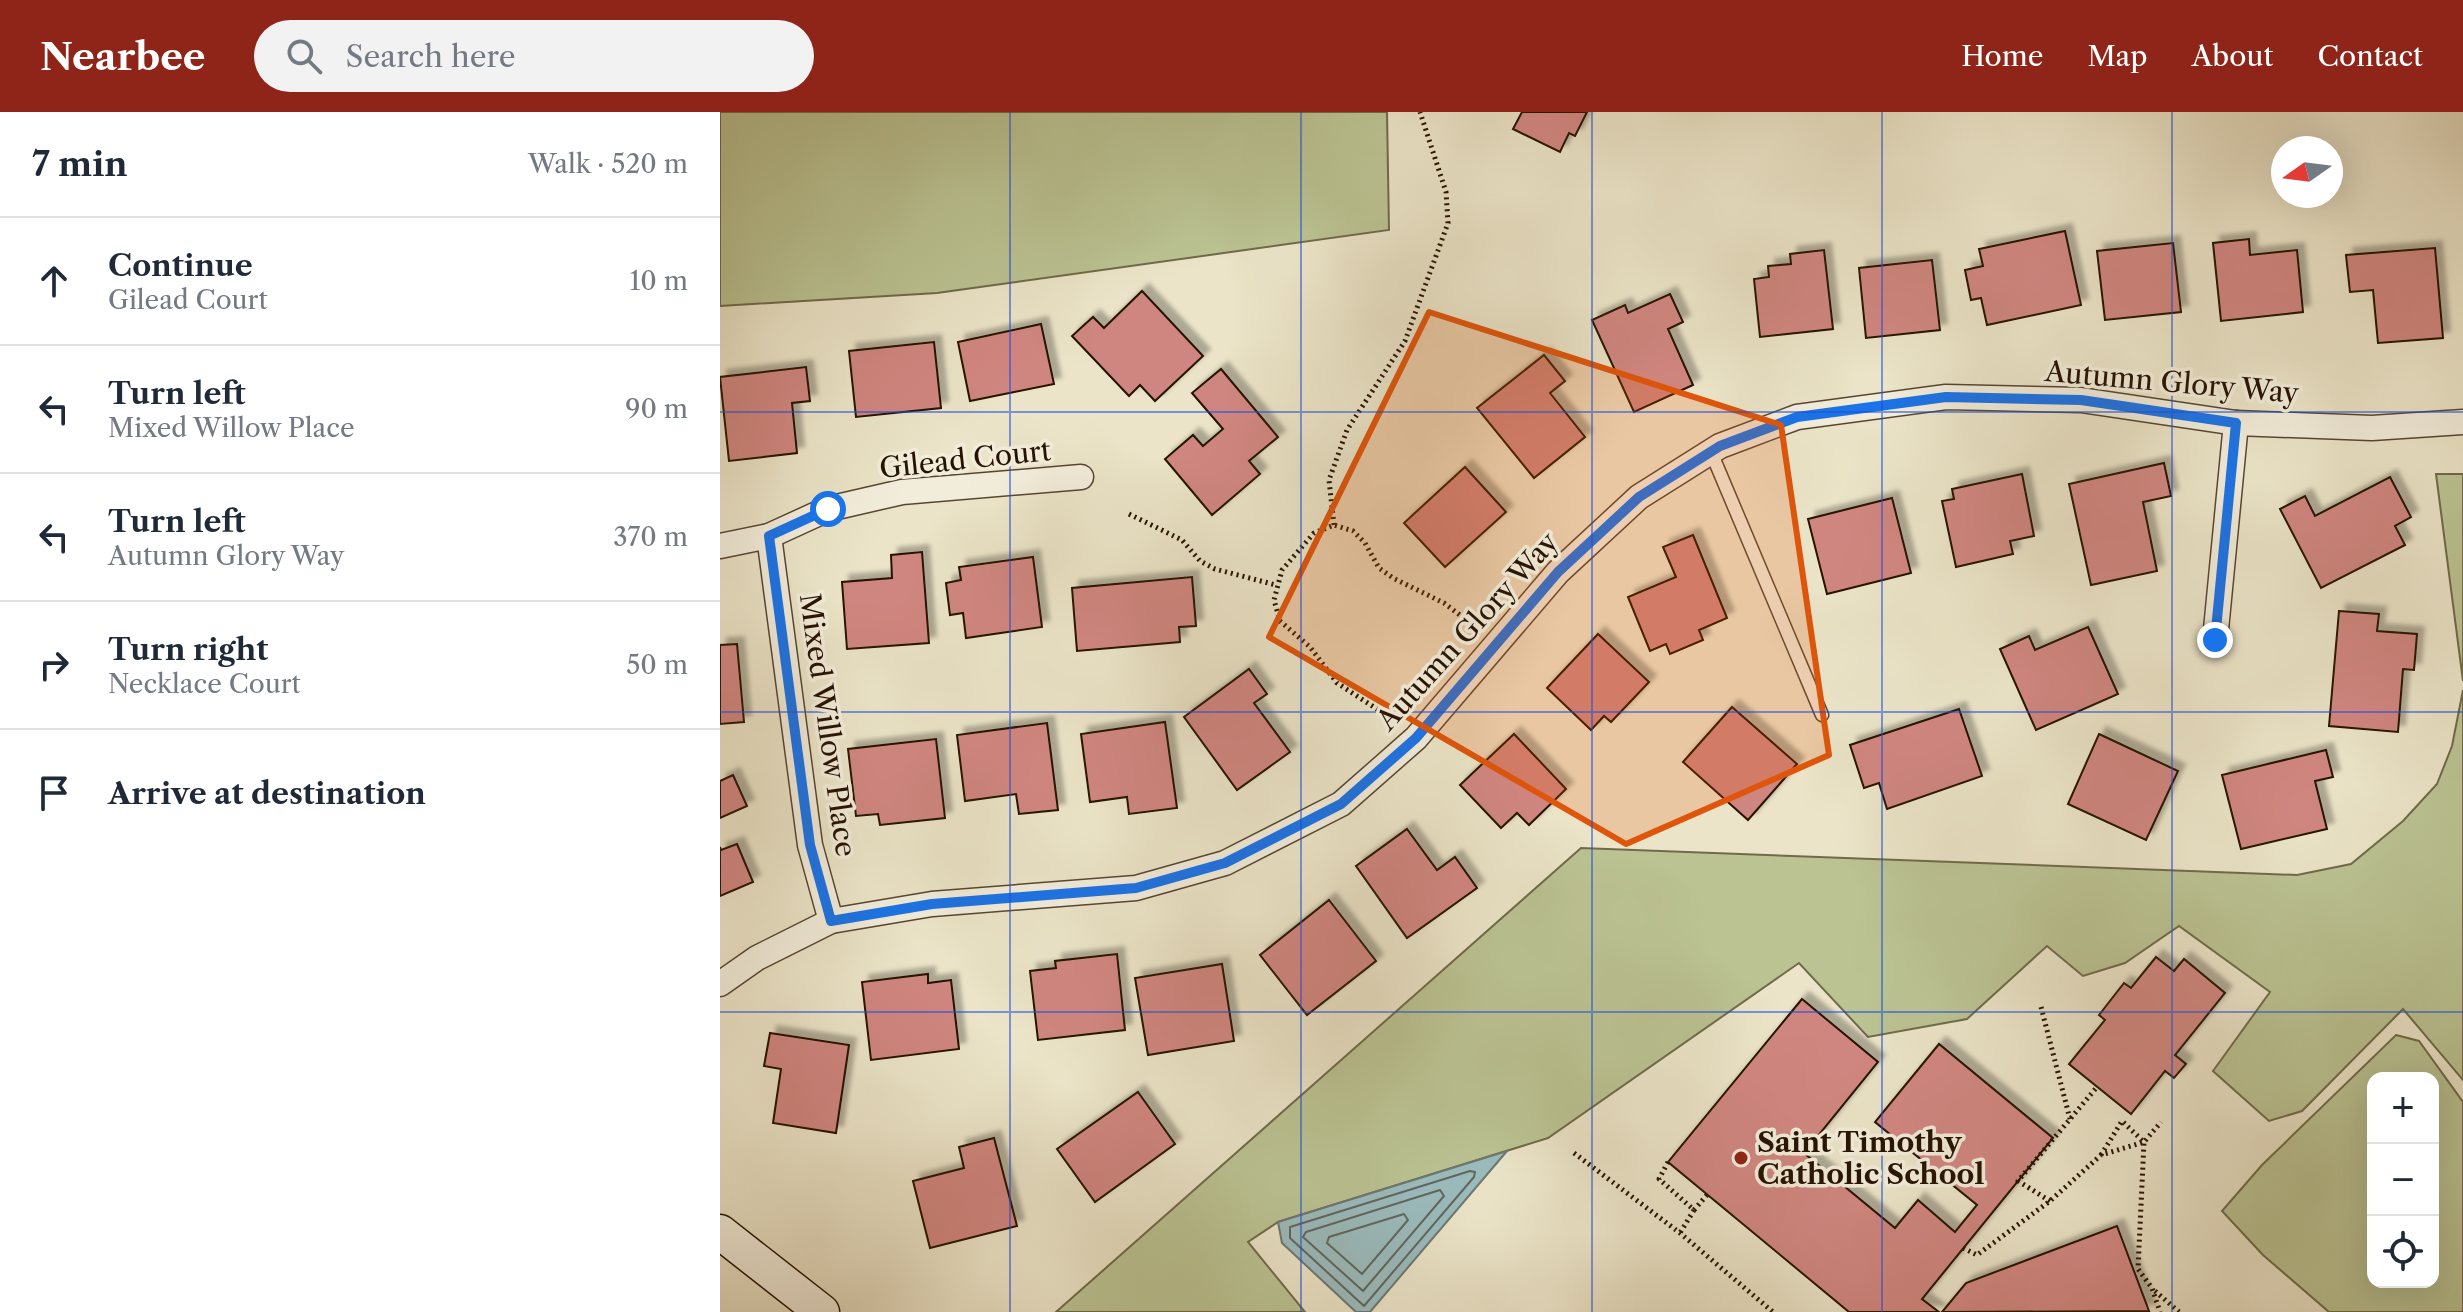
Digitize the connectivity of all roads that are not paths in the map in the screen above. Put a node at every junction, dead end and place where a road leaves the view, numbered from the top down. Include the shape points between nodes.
1 (2463, 422) edge
2 (2236, 423) junction
3 (1711, 452) junction
4 (1081, 477) dead end
5 (769, 536) junction
6 (720, 546) edge
7 (2215, 640) dead end
8 (1822, 715) dead end
9 (831, 921) junction
10 (720, 984) edge
11 (720, 1232) edge
12 (822, 1312) edge

1 - 2 street, Autumn Glory Way via 2372,428
2 - 3 street, Autumn Glory Way via 2081,400 1946,397 1797,417
2 - 7 street
3 - 8 lane
3 - 9 street, Autumn Glory Way via 1639,497 1558,572 1416,738 1341,804 1225,863 1136,888 932,904
4 - 5 street, Gilead Court via 902,492 828,509
5 - 6 street, Gilead Court
5 - 9 street, Mixed Willow Place via 810,845
9 - 10 street, Autumn Glory Way via 757,958
11 - 12 main road

